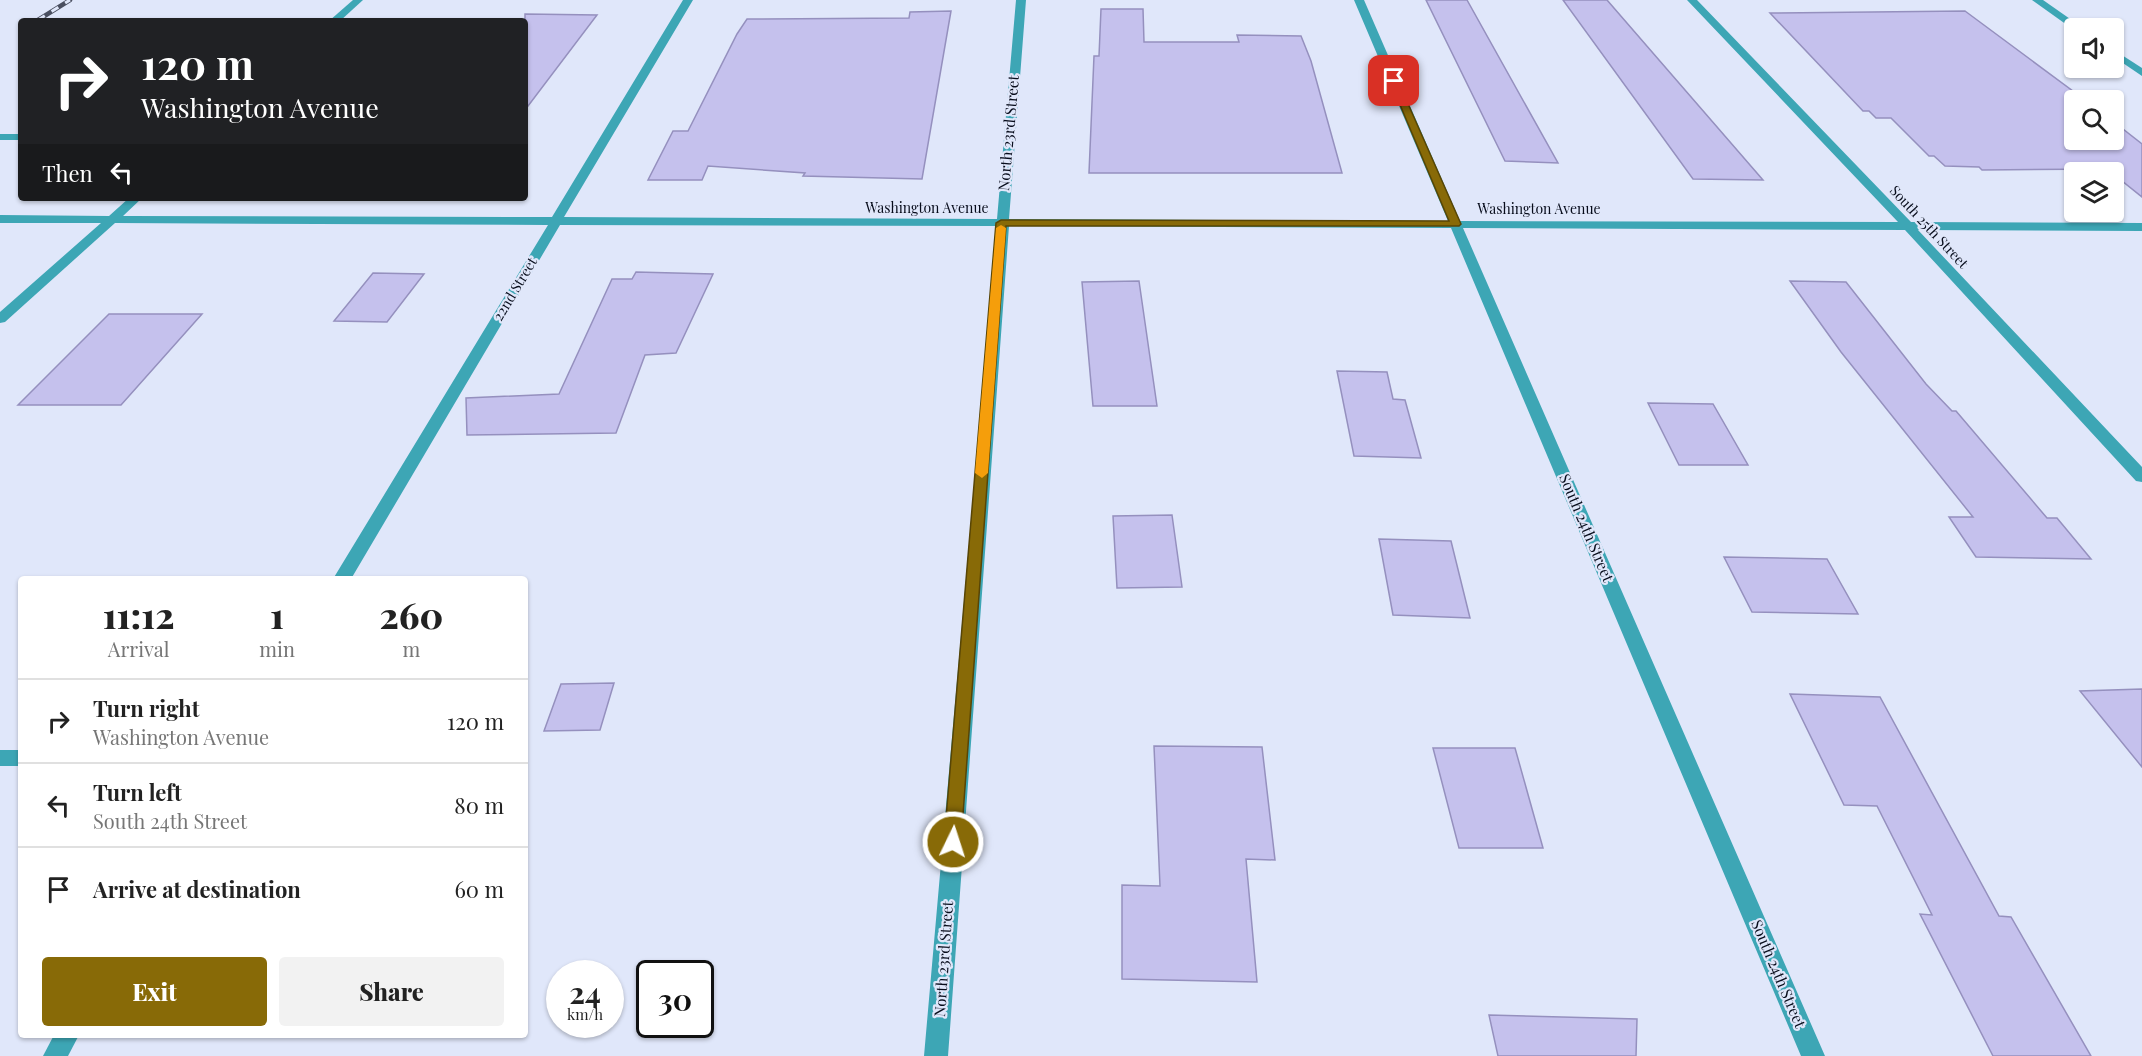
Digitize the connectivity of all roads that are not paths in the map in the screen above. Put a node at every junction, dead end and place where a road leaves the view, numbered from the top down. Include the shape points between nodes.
1 (358, 0) edge
2 (688, 0) edge
3 (1021, 0) edge
4 (1359, 0) edge
5 (1692, 0) edge
6 (2037, 0) edge
7 (337, 18) edge
8 (2064, 18) edge
9 (2124, 60) edge
10 (2142, 73) edge
11 (0, 137) edge
12 (18, 137) edge
13 (133, 201) edge
14 (0, 219) edge
15 (111, 220) junction
16 (556, 220) junction
17 (1001, 223) junction
18 (1456, 224) junction
19 (1909, 227) junction
20 (2142, 227) edge
21 (0, 319) edge
22 (2142, 477) edge
23 (344, 576) edge
24 (0, 758) edge
25 (18, 758) edge
26 (66, 1038) edge
27 (55, 1056) edge
28 (936, 1056) edge
29 (1813, 1056) edge

1 - 7 street
2 - 16 street, 22nd Street
3 - 17 street, North 23rd Street
4 - 18 street, South 24th Street
5 - 19 street, South 25th Street
6 - 8 street
9 - 10 street
11 - 12 street
13 - 15 street
14 - 15 street, Washington Avenue
15 - 16 street, Washington Avenue
15 - 21 street
16 - 17 street, Washington Avenue
16 - 23 street, 22nd Street
17 - 18 street, Washington Avenue
17 - 28 street, North 23rd Street
18 - 19 street, Washington Avenue
18 - 29 street, South 24th Street
19 - 20 street, Washington Avenue
19 - 22 street, South 25th Street
24 - 25 street
26 - 27 street

